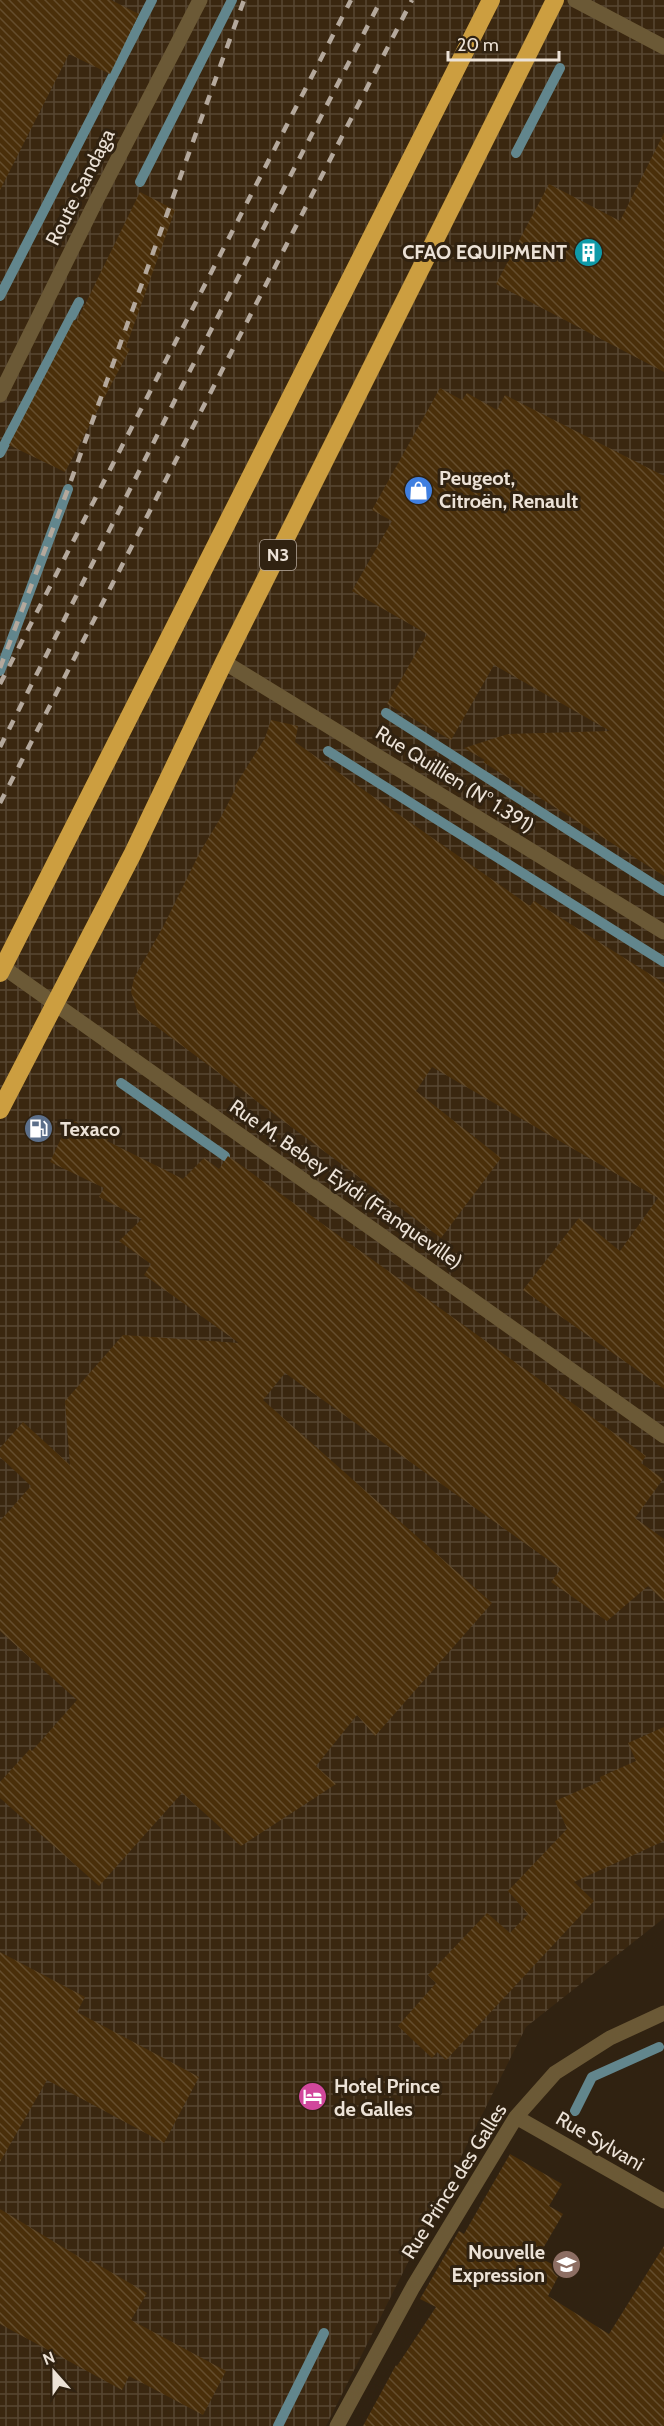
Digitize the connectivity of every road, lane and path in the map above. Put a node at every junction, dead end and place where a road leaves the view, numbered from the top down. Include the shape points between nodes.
1 (200, 0) edge
2 (491, 0) edge
3 (555, 0) edge
4 (575, 0) edge
5 (664, 47) edge
6 (0, 395) edge
7 (224, 662) junction
8 (664, 932) edge
9 (2, 970) edge
10 (56, 1003) junction
11 (0, 1110) edge
12 (664, 1436) edge
13 (664, 2013) edge
14 (516, 2117) junction
15 (664, 2201) edge
16 (337, 2426) edge

1 - 6 street, Route Sandaga
2 - 9 highway
3 - 7 highway, N3
4 - 5 street
7 - 8 street, Rue Quillien (N° 1.391)
7 - 10 highway, N3
9 - 10 street, Rue M. Bebey Eyidi (Franqueville)
10 - 11 highway, N3
10 - 12 street, Rue M. Bebey Eyidi (Franqueville)
13 - 14 street, Rue Prince des Galles via 610,2038 555,2073
14 - 15 street, Rue Sylvani
14 - 16 street, Rue Prince des Galles via 413,2287

